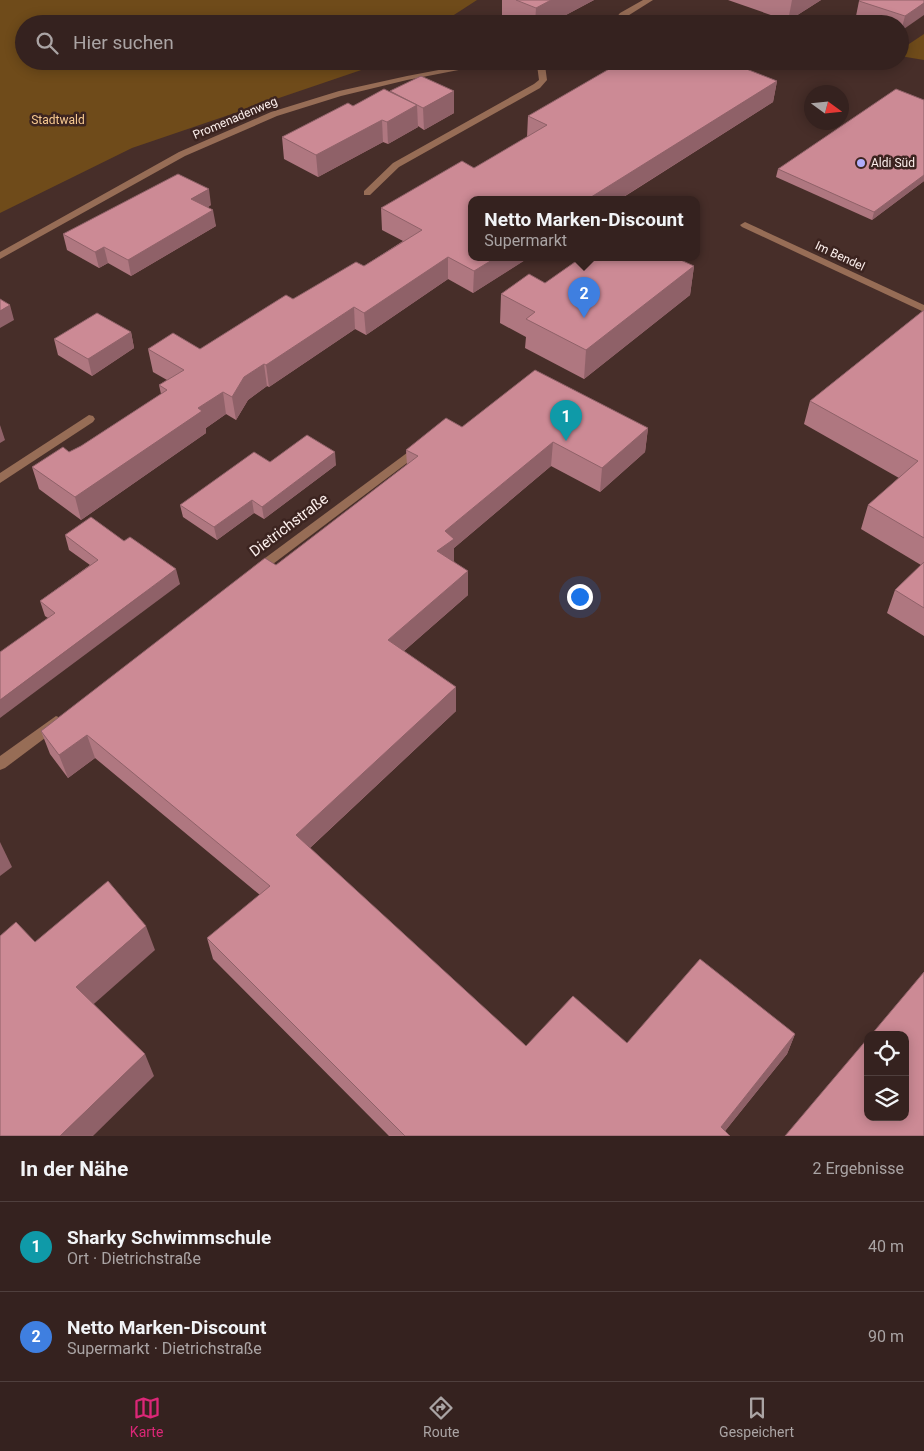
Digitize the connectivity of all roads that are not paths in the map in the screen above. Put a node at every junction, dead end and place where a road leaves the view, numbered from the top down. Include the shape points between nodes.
1 (649, 0) edge
2 (622, 15) edge
3 (451, 70) edge
4 (541, 70) edge
5 (367, 193) dead end
6 (745, 225) dead end
7 (0, 256) edge
8 (924, 309) edge
9 (90, 419) dead end
10 (430, 440) edge
11 (0, 479) edge
12 (247, 578) edge
13 (64, 716) edge
14 (0, 764) edge

1 - 2 street
3 - 7 street, Promenadenweg via 339,94 274,114 182,154
4 - 5 street via 542,80 537,86 396,165
6 - 8 street, Im Bendel
9 - 11 street
10 - 12 street, Dietrichstraße
13 - 14 street

